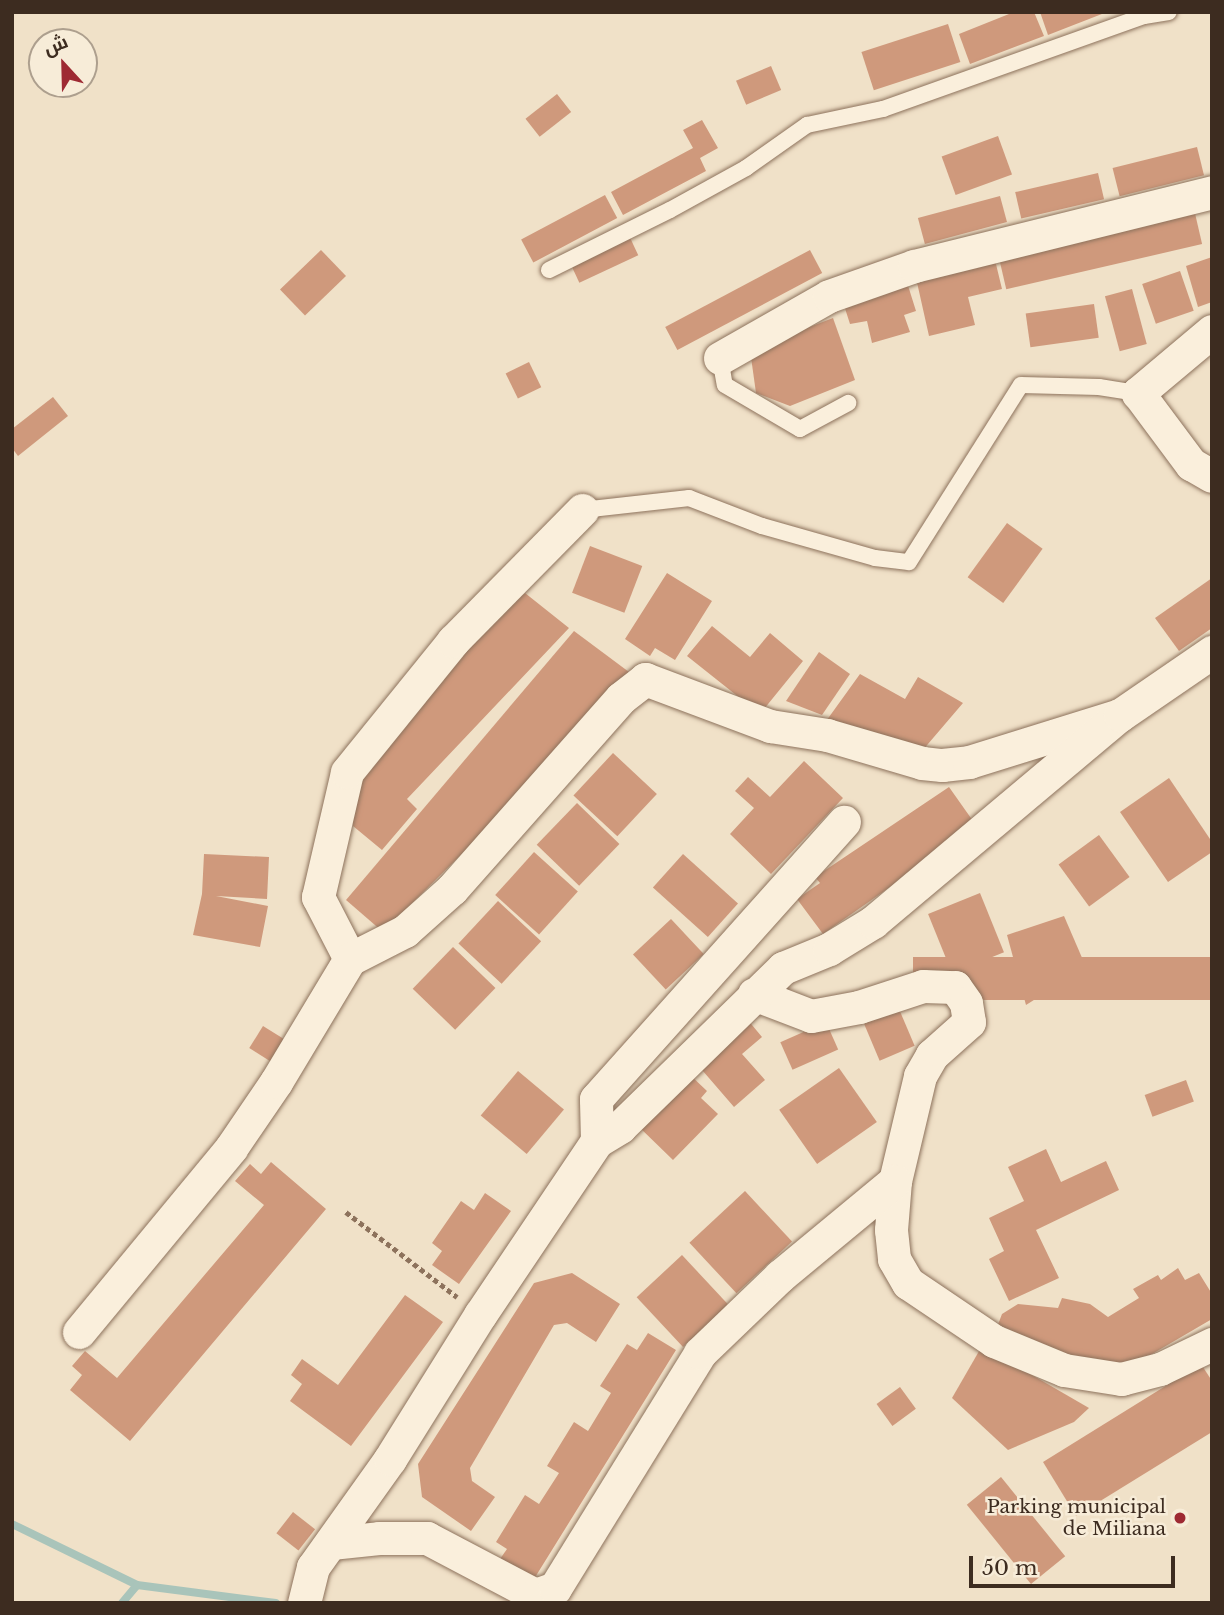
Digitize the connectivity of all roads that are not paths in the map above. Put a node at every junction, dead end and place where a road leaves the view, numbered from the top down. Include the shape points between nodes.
1 (1169, 12) edge
2 (1212, 192) edge
3 (549, 271) dead end
4 (1212, 331) edge
5 (720, 358) joint
6 (1138, 393) junction
7 (848, 403) dead end
8 (1212, 476) edge
9 (582, 510) joint
10 (1212, 652) edge
11 (1120, 715) junction
12 (845, 822) dead end
13 (350, 959) junction
14 (754, 993) junction
15 (597, 1141) junction
16 (895, 1181) junction
17 (79, 1332) dead end
18 (1212, 1344) edge
19 (331, 1543) junction
20 (304, 1603) edge

1 - 3 lane via 1144,16 883,109 807,125 736,174
2 - 5 street via 901,271 829,296
4 - 6 street
5 - 7 lane via 725,385 800,429
6 - 8 street via 1191,464
6 - 9 lane via 1021,385 909,562 875,558 762,526 689,498
9 - 13 street via 453,641 347,772 318,897
10 - 11 street
11 - 13 street via 969,762 932,764 827,735 770,726 645,679 621,698 452,889 405,931
11 - 14 street via 873,922 829,949 783,968
12 - 15 street via 596,1099
13 - 17 street via 231,1148
14 - 15 street via 620,1127
14 - 16 street via 811,1016 859,1007 923,986 955,987 966,1003 969,1022 932,1055 920,1076
15 - 19 street
16 - 18 street via 894,1259 908,1283 994,1341 1064,1370 1121,1379 1160,1369
16 - 19 street via 780,1276 700,1353 555,1588 535,1595 427,1538
19 - 20 street via 313,1567

